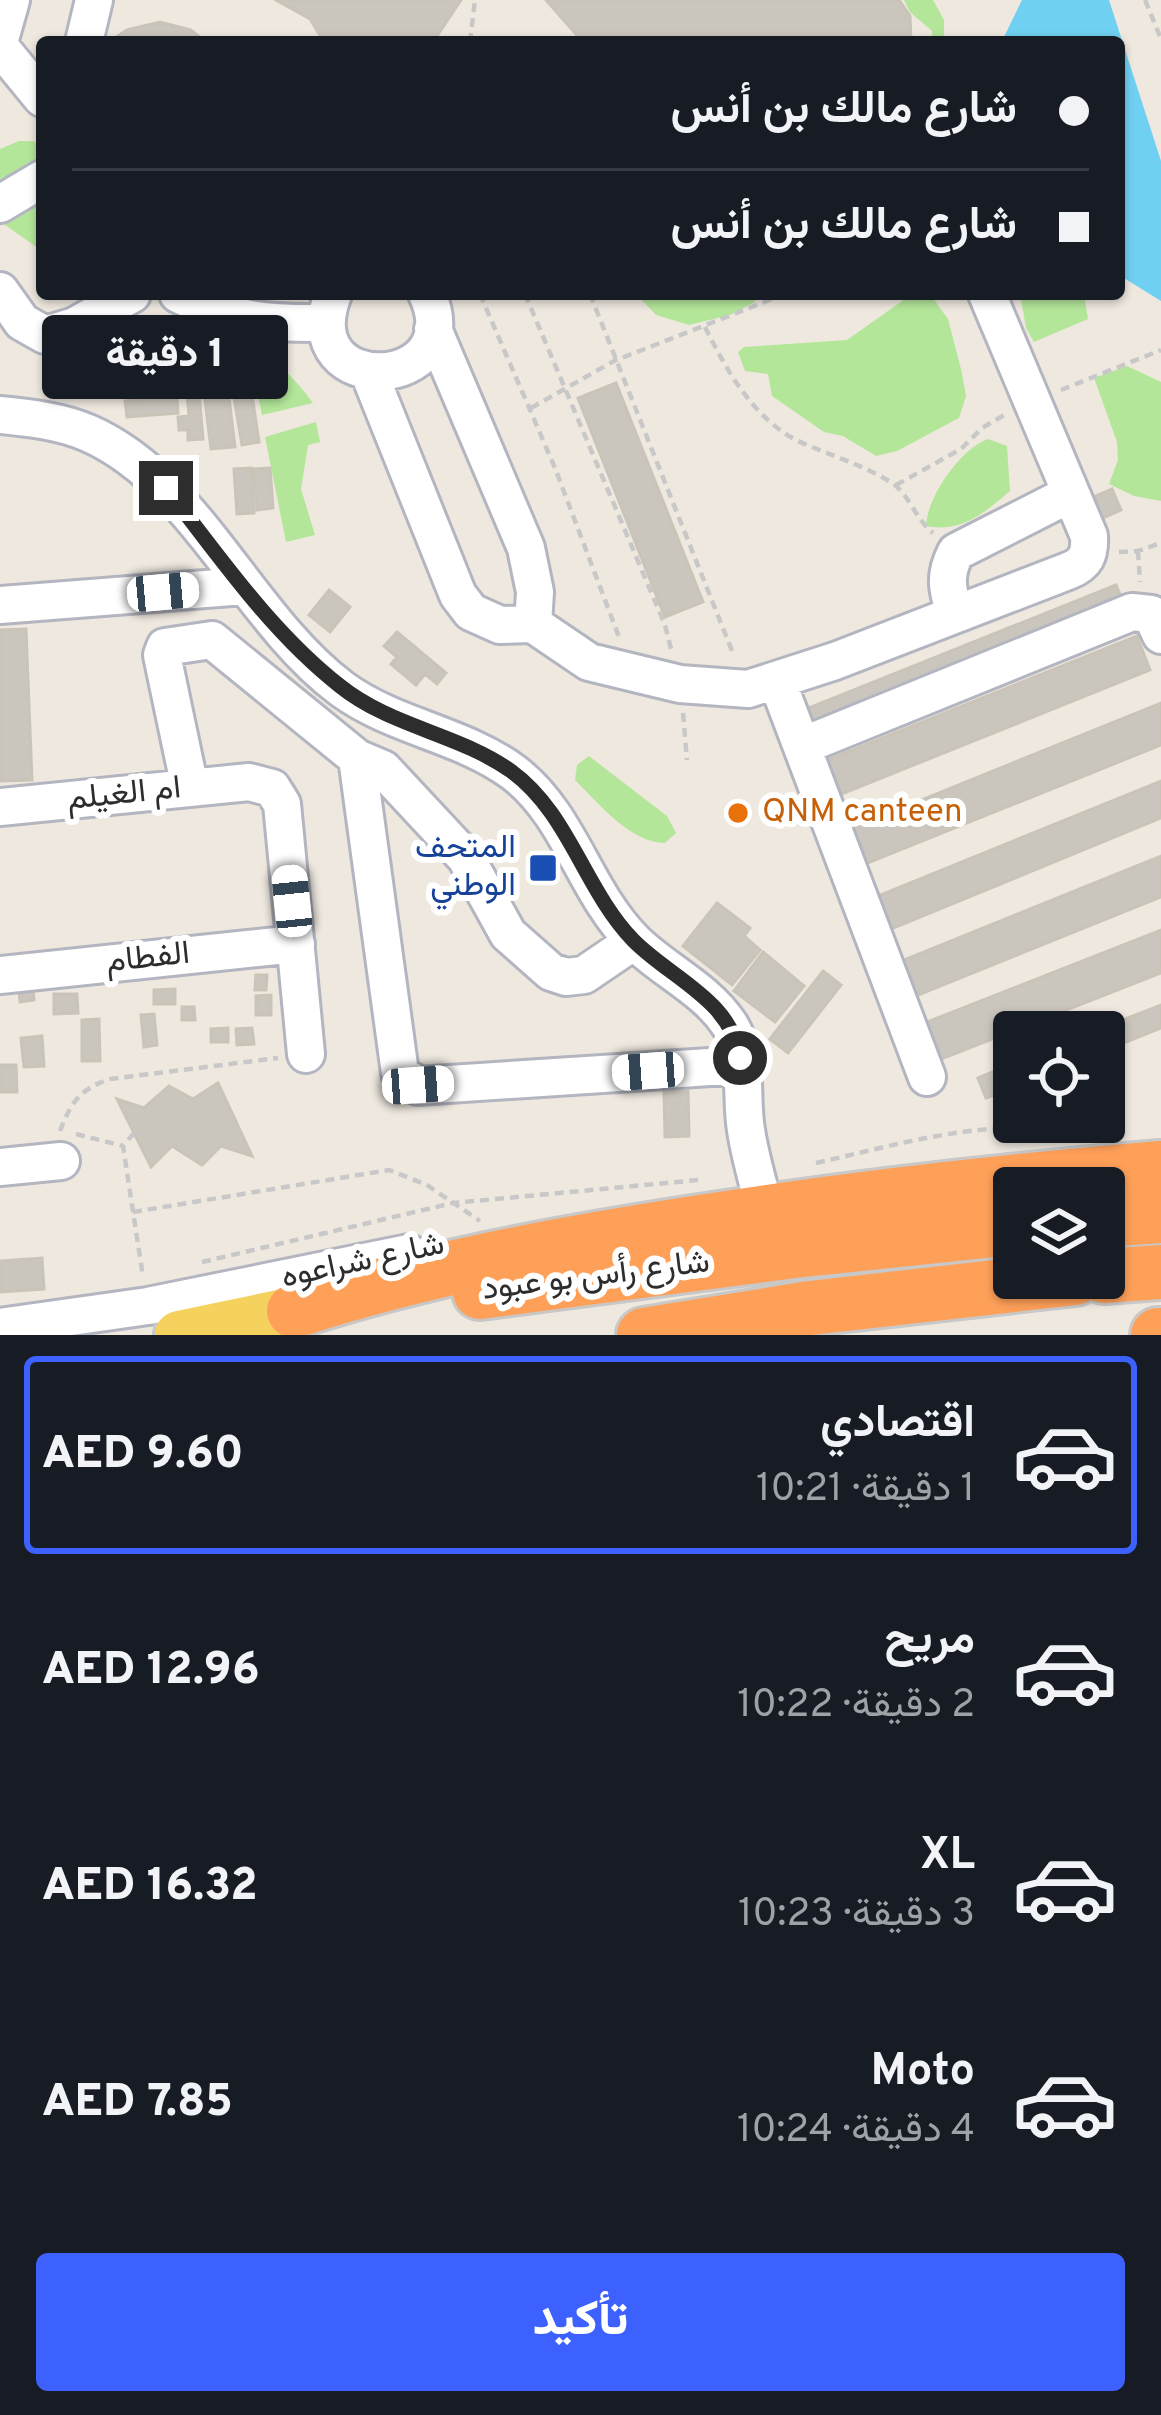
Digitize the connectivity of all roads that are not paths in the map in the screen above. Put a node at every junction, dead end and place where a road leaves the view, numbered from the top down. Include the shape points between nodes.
1 (11, 0) edge
2 (94, 0) edge
3 (85, 36) edge
4 (0, 43) edge
5 (0, 89) edge
6 (36, 90) edge
7 (36, 115) edge
8 (36, 183) edge
9 (0, 204) edge
10 (0, 291) edge
11 (121, 300) edge
12 (189, 300) edge
13 (989, 300) edge
14 (329, 309) edge
15 (430, 311) edge
16 (369, 373) junction
17 (0, 415) edge
18 (1070, 494) junction
19 (244, 586) junction
20 (0, 605) edge
21 (954, 612) junction
22 (533, 624) junction
23 (1161, 635) edge
24 (762, 685) junction
25 (802, 746) junction
26 (357, 758) junction
27 (190, 788) junction
28 (0, 807) edge
29 (634, 941) junction
30 (296, 944) junction
31 (0, 975) edge
32 (306, 1054) road end
33 (741, 1065) junction
34 (927, 1077) dead end
35 (61, 1145) road end
36 (0, 1167) edge
37 (1161, 1168) edge
38 (748, 1201) junction
39 (1161, 1216) edge
40 (1125, 1219) edge
41 (993, 1230) edge
42 (1161, 1272) edge
43 (1125, 1275) edge
44 (993, 1287) edge
45 (295, 1311) junction
46 (163, 1321) edge
47 (0, 1327) edge
48 (644, 1335) edge

1 - 4 street
2 - 3 street
4 - 6 street
5 - 7 street
8 - 9 street
10 - 11 street via 22,322 45,334
12 - 14 street via 271,324
13 - 18 street
14 - 16 street via 335,350
15 - 16 street via 429,343 410,365
15 - 22 street via 526,548
16 - 22 street via 458,595 471,612 500,625
17 - 19 street via 88,433 130,456
18 - 21 street via 956,552 946,584
18 - 21 street via 1089,536 1081,566
19 - 20 street
19 - 29 street via 343,689 516,775 545,802
21 - 24 street
22 - 24 street via 589,662 634,676
23 - 25 street via 1151,614 1132,612
24 - 25 street
25 - 34 street
26 - 27 street via 212,640 165,647
26 - 29 street via 383,769 466,858 508,934 551,972 584,975
26 - 33 street via 406,1081
27 - 28 street, ام الغيلم
27 - 30 street, ام الغيلم via 272,788 282,805
29 - 33 street via 727,1020
30 - 31 street, الفطام
30 - 32 street
33 - 38 street
35 - 36 street
37 - 38 highway
38 - 45 highway via 444,1268
38 - 46 street, شارع شراعوه via 499,1234
39 - 40 highway
41 - 45 highway, شارع رأس بو عبود
42 - 43 highway
44 - 48 highway, شارع رأس بو عبود
45 - 46 main road, شارع رأس بو عبود
46 - 47 street, شارع شراعوه

